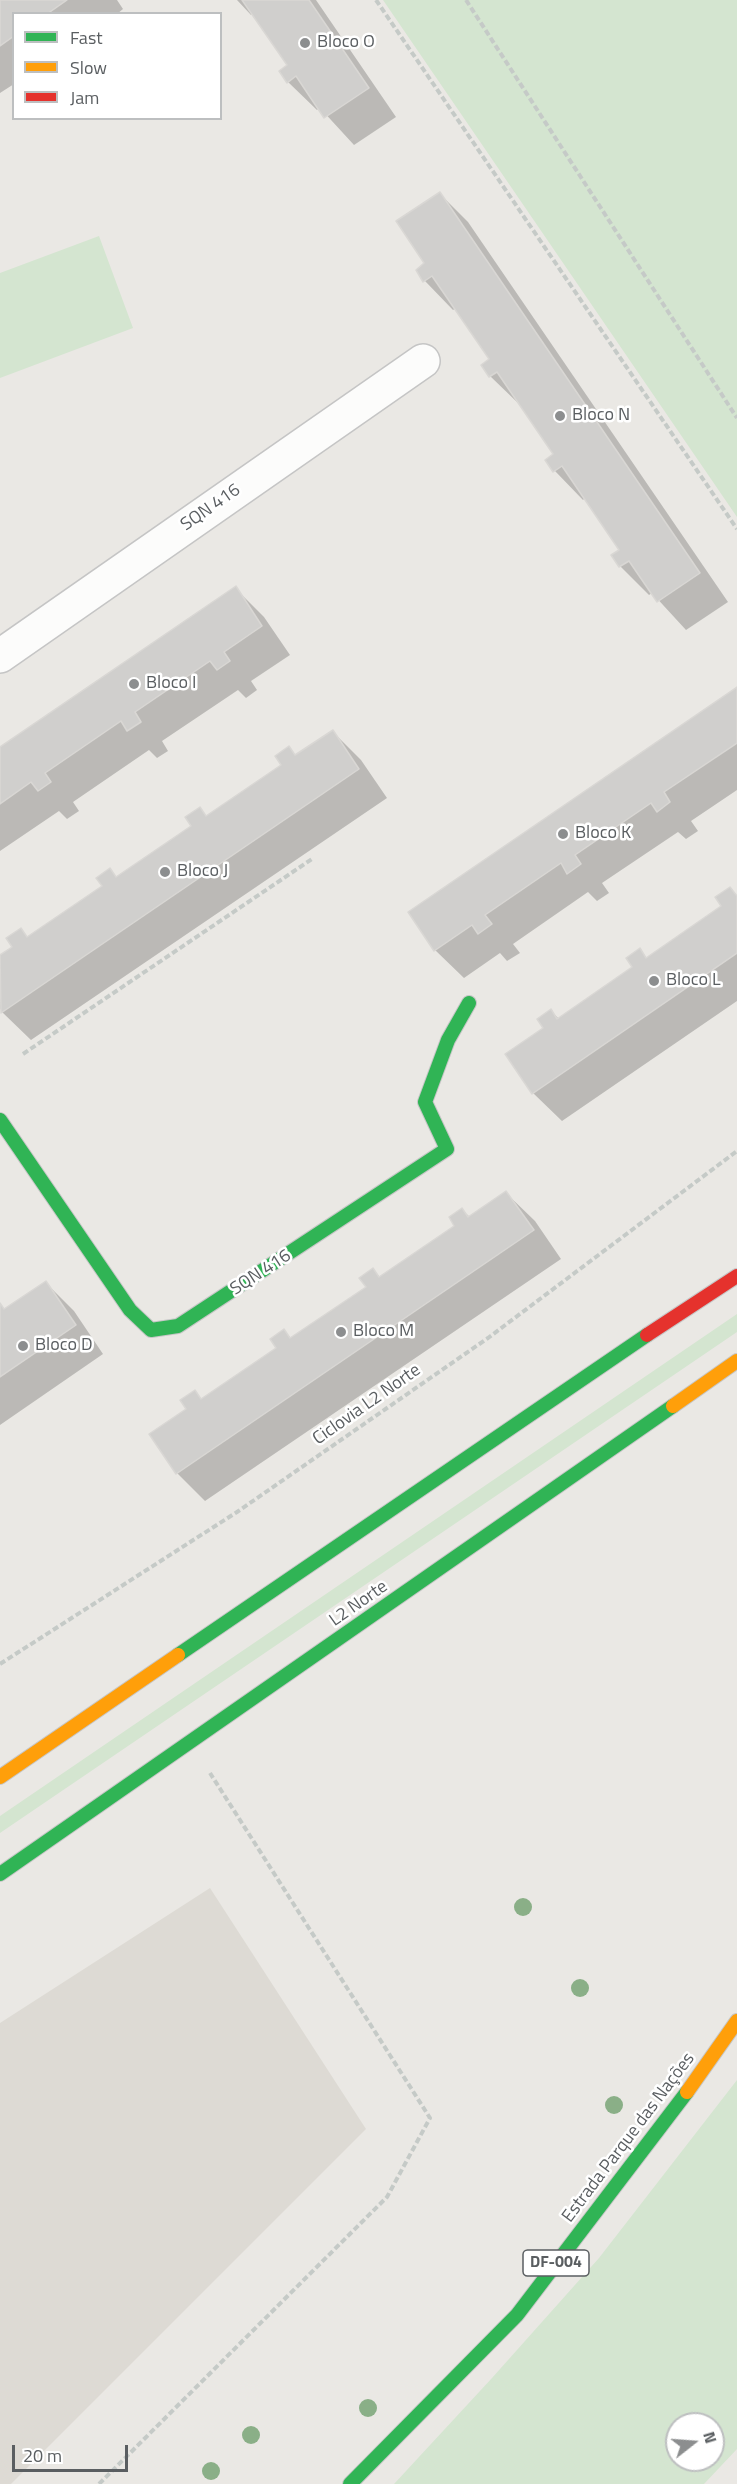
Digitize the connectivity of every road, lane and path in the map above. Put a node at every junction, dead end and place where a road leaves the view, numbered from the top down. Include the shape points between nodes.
1 (376, 0) edge
2 (466, 0) edge
3 (423, 361) dead end
4 (737, 418) edge
5 (737, 530) edge
6 (0, 656) edge
7 (312, 859) dead end
8 (469, 1003) dead end
9 (23, 1054) dead end
10 (0, 1120) edge
11 (737, 1151) edge
12 (737, 1276) edge
13 (737, 1361) edge
14 (0, 1664) edge
15 (191, 1743) junction
16 (0, 1777) edge
17 (0, 1874) edge
18 (737, 2021) edge
19 (99, 2484) edge
20 (350, 2484) edge

1 - 5 path
2 - 4 path
3 - 6 street, SQN 416
7 - 9 path
8 - 10 main road, SQN 416 via 448,1040 425,1102 447,1149 178,1326 151,1330 129,1310
11 - 14 path, Ciclovia L2 Norte via 478,1344 237,1512
12 - 16 main road
13 - 15 main road, L2 Norte
15 - 17 main road, L2 Norte
15 - 19 path via 430,2118 387,2198
18 - 20 main road, Estrada Parque das Nações / DF-004 via 517,2315

